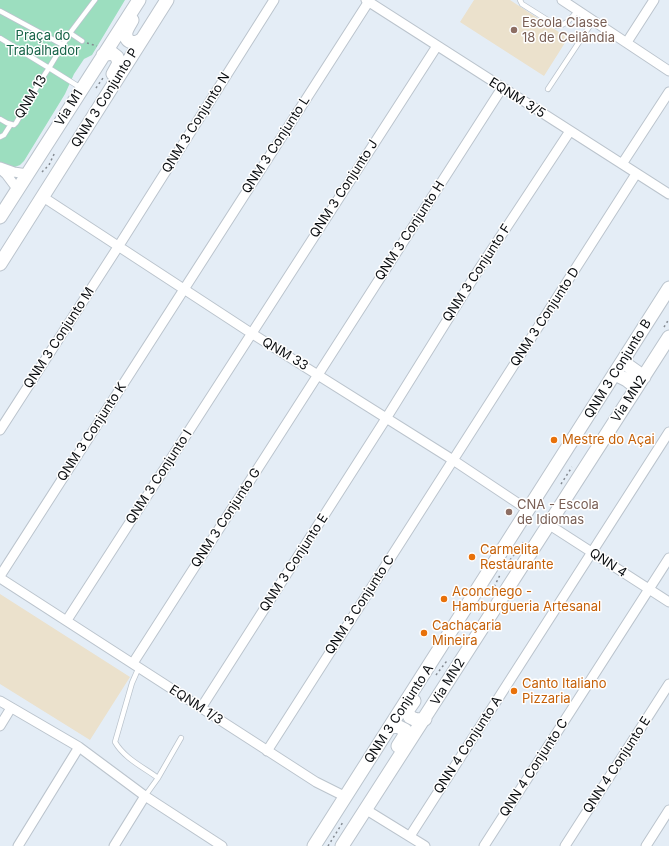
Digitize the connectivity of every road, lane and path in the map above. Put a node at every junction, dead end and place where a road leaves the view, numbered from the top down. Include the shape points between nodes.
1 (95, 0) edge
2 (167, 0) edge
3 (274, 0) edge
4 (368, 0) edge
5 (520, 0) edge
6 (562, 0) edge
7 (654, 0) edge
8 (137, 3) edge
9 (578, 10) junction
10 (0, 11) edge
11 (594, 20) junction
12 (70, 33) junction
13 (0, 38) edge
14 (142, 38) junction
15 (82, 41) dead end
16 (627, 42) junction
17 (64, 44) junction
18 (437, 46) junction
19 (104, 55) junction
20 (49, 68) junction
21 (669, 71) edge
22 (82, 88) junction
23 (502, 88) junction
24 (548, 89) dead end
25 (669, 92) edge
26 (100, 105) junction
27 (0, 119) edge
28 (11, 124) junction
29 (570, 131) junction
30 (0, 137) edge
31 (622, 164) junction
32 (0, 168) edge
33 (27, 174) junction
34 (636, 174) junction
35 (18, 190) junction
36 (669, 194) edge
37 (43, 197) junction
38 (0, 216) edge
39 (118, 247) junction
40 (0, 264) edge
41 (184, 288) junction
42 (669, 288) edge
43 (251, 333) junction
44 (669, 337) edge
45 (622, 362) junction
46 (319, 374) junction
47 (614, 374) junction
48 (640, 382) junction
49 (387, 417) junction
50 (0, 430) edge
51 (669, 432) edge
52 (453, 460) junction
53 (528, 510) junction
54 (548, 524) junction
55 (592, 552) junction
56 (669, 558) edge
57 (0, 577) edge
58 (649, 589) junction
59 (669, 602) edge
60 (67, 620) junction
61 (452, 631) junction
62 (136, 665) junction
63 (669, 684) edge
64 (0, 701) edge
65 (11, 708) junction
66 (201, 708) junction
67 (425, 719) junction
68 (0, 726) edge
69 (391, 727) junction
70 (181, 738) dead end
71 (79, 748) junction
72 (267, 750) junction
73 (158, 778) junction
74 (145, 796) junction
75 (346, 797) junction
76 (669, 810) edge
77 (363, 812) junction
78 (410, 836) junction
79 (207, 842) edge
80 (18, 846) edge
81 (114, 846) edge
82 (222, 846) edge
83 (314, 846) edge
84 (342, 846) edge
85 (425, 846) edge
86 (484, 846) edge
87 (565, 846) edge
88 (646, 846) edge

1 - 12 lane
2 - 14 main road, QNM 3 Conjunto P
3 - 39 street, QNM 3 Conjunto N
4 - 18 street, EQNM 3/5
4 - 41 street, QNM 3 Conjunto L
5 - 9 lane via 522,4 556,26 569,21
6 - 9 street
7 - 16 street
8 - 14 main road via 126,35 128,40 134,43
8 - 19 main road, Via M1
9 - 11 street
10 - 17 lane
11 - 16 street
11 - 24 lane
12 - 15 lane
12 - 17 lane
13 - 20 lane
14 - 26 main road, QNM 3 Conjunto P
16 - 21 street
17 - 20 lane
18 - 23 street, EQNM 3/5
18 - 43 street, QNM 3 Conjunto J
19 - 22 main road, Via M1
19 - 26 main road via 112,53 118,57 119,63
20 - 22 lane, QNM 13
20 - 28 lane, QNM 13 via 20,118 14,125
22 - 33 main road, Via M1
23 - 29 street, EQNM 3/5
23 - 46 street, QNM 3 Conjunto H
25 - 31 street
26 - 37 main road, QNM 3 Conjunto P
27 - 28 lane, QNM 13
28 - 30 lane
29 - 31 street, EQNM 3/5
29 - 49 street, QNM 3 Conjunto F via 481,266
31 - 34 street, EQNM 3/5
32 - 33 street
32 - 35 street
33 - 35 main road, Via M1
34 - 36 street, EQNM 3/5
34 - 52 street, QNM 3 Conjunto D
35 - 38 main road, Via M1
37 - 39 street, QNM 33
37 - 40 main road, QNM 3 Conjunto P
39 - 41 street, QNM 33
39 - 50 street, QNM 3 Conjunto M
41 - 43 street, QNM 33
41 - 57 street, QNM 3 Conjunto K
42 - 45 main road, QNM 3 Conjunto B
43 - 46 street, QNM 33
43 - 60 street, QNM 3 Conjunto I
44 - 48 main road, Via MN2
45 - 47 main road, QNM 3 Conjunto B
45 - 48 main road
46 - 49 street, QNM 33
46 - 62 street, QNM 3 Conjunto G
47 - 48 main road
47 - 53 main road, QNM 3 Conjunto B
48 - 54 main road, Via MN2
49 - 52 street, QNM 33
49 - 66 street, QNM 3 Conjunto E
51 - 55 street, QNN 4 Conjunto A
52 - 53 street, QNM 33
52 - 72 street, QNM 3 Conjunto C
53 - 61 main road, QNM 3 Conjunto A
54 - 55 street, QNN 4
54 - 67 main road, Via MN2
55 - 58 street, QNN 4
55 - 78 street, QNN 4 Conjunto A
56 - 58 street, QNN 4 Conjunto C
57 - 60 street, EQNM 1/3
58 - 59 street, QNN 4
58 - 86 street, QNN 4 Conjunto C
60 - 62 street, EQNM 1/3
61 - 67 main road via 442,656 407,712 416,720
61 - 69 main road, QNM 3 Conjunto A
62 - 66 street, EQNM 1/3
62 - 73 lane via 116,742 119,749
63 - 87 street, QNN 4 Conjunto E
64 - 65 street
65 - 68 street
65 - 71 street
66 - 72 street, EQNM 1/3
67 - 77 main road, Via MN2
69 - 75 main road, QNM 3 Conjunto A
69 - 77 main road via 400,726 405,730 405,735 372,788
70 - 73 lane
71 - 74 street
71 - 80 street
72 - 75 street, EQNM 1/3 via 316,782
73 - 74 lane
74 - 79 street
74 - 81 street
75 - 83 main road
76 - 88 street
77 - 78 street
77 - 84 main road, Via MN2
78 - 85 street
79 - 82 street

